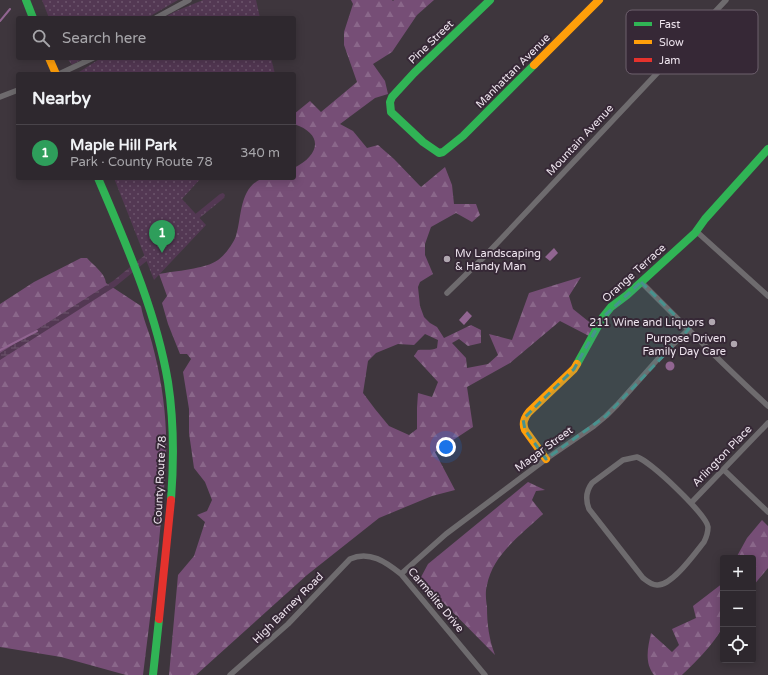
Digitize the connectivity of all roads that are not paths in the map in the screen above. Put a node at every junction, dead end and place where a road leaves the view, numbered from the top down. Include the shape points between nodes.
1 (26, 0) edge
2 (189, 0) edge
3 (490, 0) edge
4 (599, 0) edge
5 (726, 0) edge
6 (717, 10) edge
7 (32, 16) edge
8 (160, 16) edge
9 (50, 60) edge
10 (89, 60) edge
11 (55, 72) edge
12 (63, 72) edge
13 (656, 74) edge
14 (16, 91) edge
15 (0, 97) edge
16 (768, 149) edge
17 (440, 153) joint
18 (99, 180) edge
19 (696, 231) junction
20 (641, 282) junction
21 (447, 293) dead end
22 (768, 296) edge
23 (689, 329) junction
24 (768, 406) edge
25 (768, 423) edge
26 (546, 459) junction
27 (724, 470) junction
28 (691, 503) junction
29 (768, 512) edge
30 (360, 555) joint
31 (401, 574) junction
32 (153, 675) edge
33 (230, 675) edge
34 (485, 675) edge

1 - 7 street
2 - 8 street
3 - 17 street, Pine Street via 414,73 390,102 391,112 435,152
4 - 17 street, Manhattan Avenue via 472,127
5 - 6 street, Mountain Avenue
9 - 11 street
10 - 12 street
13 - 21 street, Mountain Avenue
14 - 15 street
16 - 19 street, Orange Terrace
18 - 32 street, County Route 78 via 143,292 168,383 174,452 173,477
19 - 20 street, Orange Terrace
19 - 22 street
20 - 23 street
20 - 26 street, Orange Terrace via 603,316 574,369 523,419 525,430
23 - 24 street
23 - 26 street, Magar Street via 606,416
25 - 27 street, Arlington Place
26 - 31 street, Magar Street via 446,534
27 - 28 street, Arlington Place
27 - 29 street
28 - 28 street via 708,526 706,538 670,580 656,585 643,578 589,509 586,496 589,487 598,478 623,460 637,457 650,465
30 - 31 street, Carmelite Drive via 373,557
30 - 33 street, High Barney Road via 350,559 288,624
31 - 34 street, Carmelite Drive

